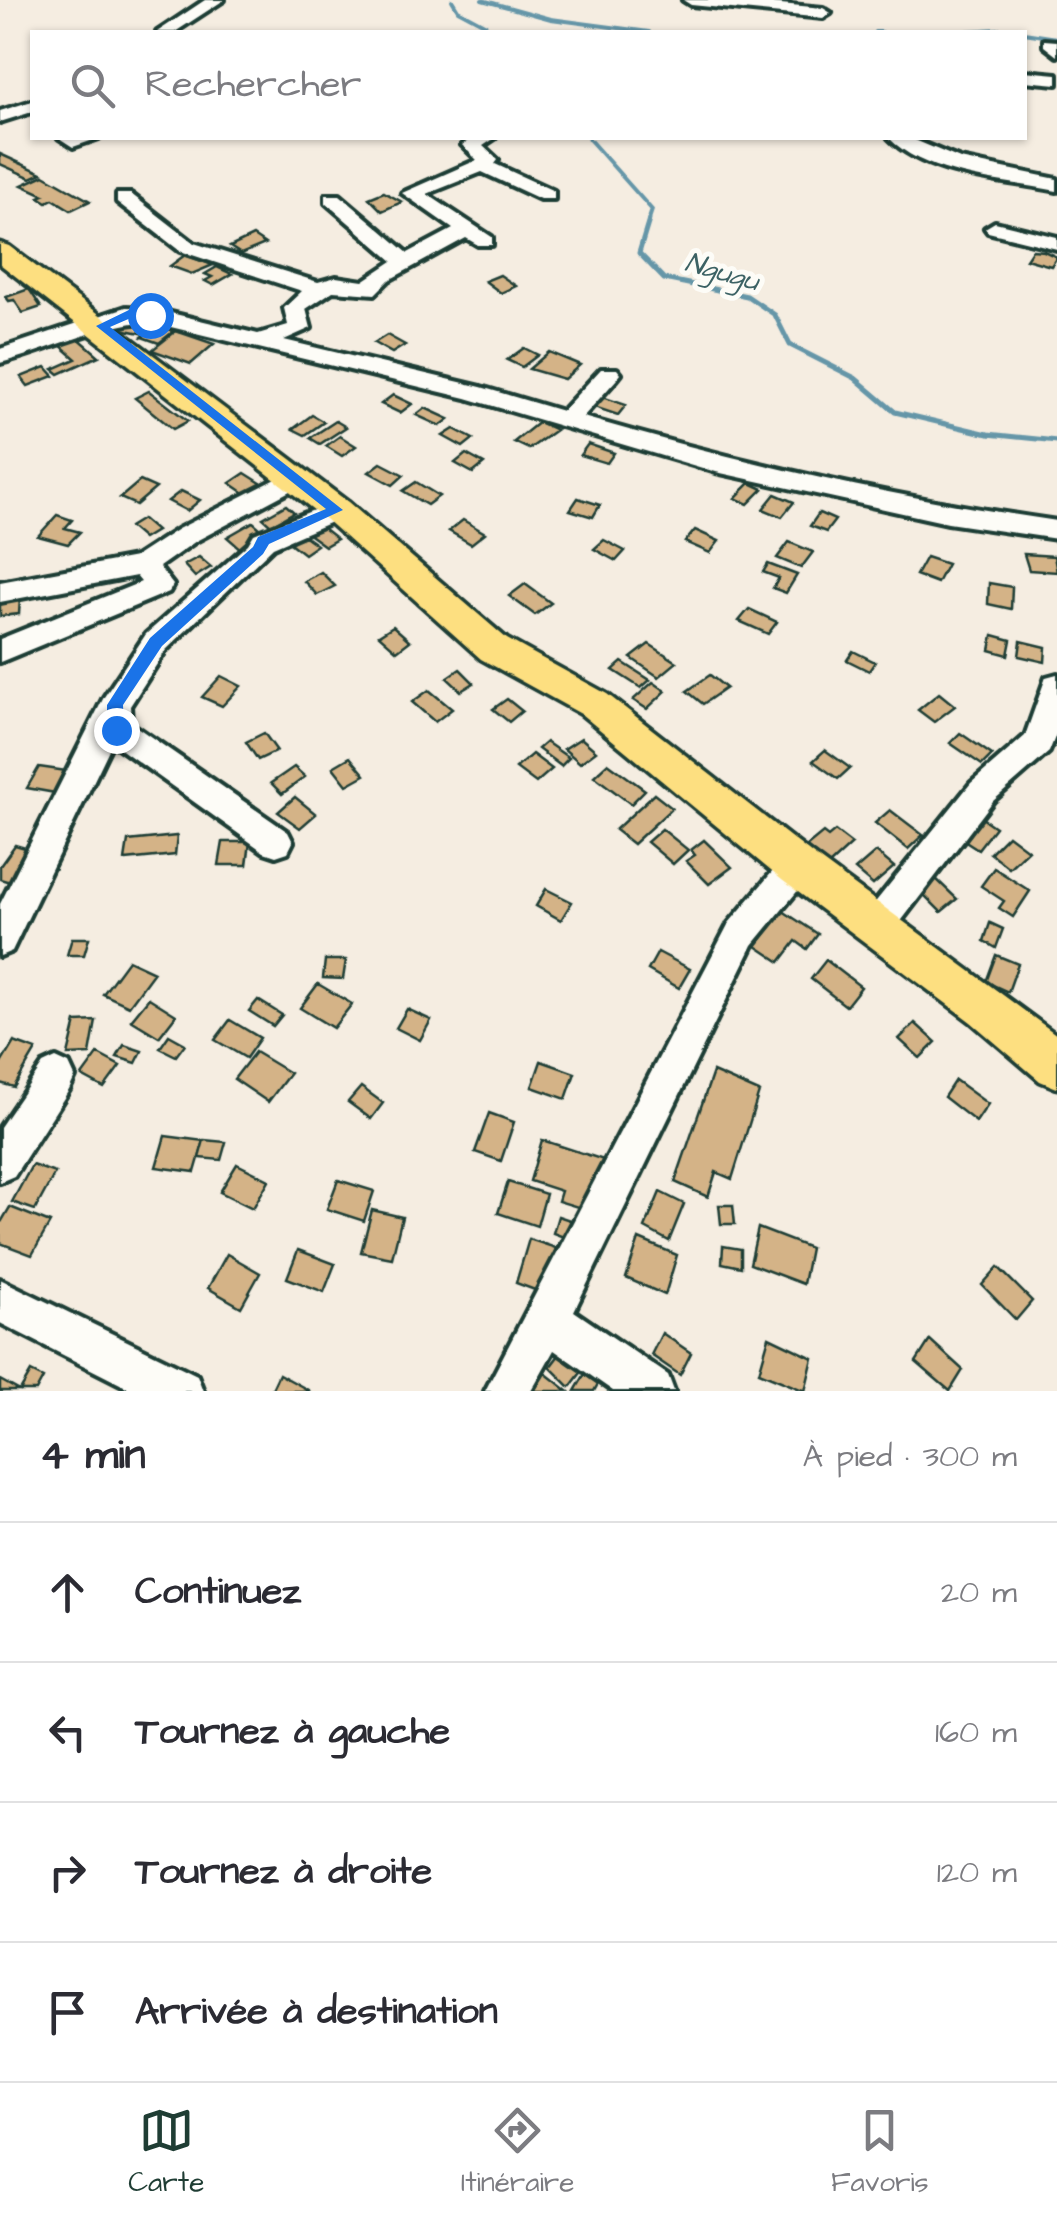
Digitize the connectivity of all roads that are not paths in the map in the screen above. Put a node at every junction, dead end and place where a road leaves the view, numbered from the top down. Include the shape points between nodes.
1 (216, 0) edge
2 (691, 0) edge
3 (822, 6) edge
4 (167, 30) edge
5 (1027, 76) edge
6 (1057, 79) edge
7 (30, 109) edge
8 (0, 117) edge
9 (482, 140) edge
10 (901, 140) edge
11 (482, 165) junction
12 (1057, 185) edge
13 (548, 195) dead end
14 (124, 198) dead end
15 (334, 199) dead end
16 (995, 228) dead end
17 (1057, 243) edge
18 (0, 251) edge
19 (406, 262) junction
20 (315, 288) junction
21 (102, 326) junction
22 (259, 341) junction
23 (0, 356) edge
24 (610, 374) dead end
25 (565, 422) junction
26 (294, 478) junction
27 (336, 510) junction
28 (1057, 530) edge
29 (142, 566) junction
30 (0, 592) edge
31 (0, 651) edge
32 (1057, 684) edge
33 (115, 705) junction
34 (276, 842) dead end
35 (796, 867) junction
36 (877, 926) junction
37 (0, 940) edge
38 (1057, 1065) edge
39 (56, 1077) dead end
40 (7, 1137) edge
41 (0, 1300) edge
42 (547, 1320) junction
43 (180, 1391) edge
44 (507, 1391) edge
45 (652, 1391) edge

1 - 4 street
2 - 3 street
5 - 6 street
7 - 8 street
9 - 11 street via 471,146 489,160
10 - 12 street via 944,159
11 - 13 street
11 - 19 street via 412,193 476,235
14 - 20 street via 187,248
15 - 19 street
16 - 17 street
18 - 21 main road
19 - 20 street via 368,289 346,282
20 - 22 street via 296,308 300,328
21 - 22 street via 131,313
21 - 23 street
21 - 26 main road
22 - 25 street via 472,392
24 - 25 street
25 - 28 street via 716,464 948,514
26 - 27 main road
26 - 29 street
27 - 33 street via 263,541 156,642
27 - 35 main road via 494,649 594,704
29 - 30 street
29 - 31 street via 158,585
32 - 36 street via 1038,743 982,792
33 - 34 street via 116,730
33 - 37 street
35 - 36 main road
35 - 42 street via 740,934
36 - 38 main road
39 - 40 street
41 - 43 street
42 - 44 street
42 - 45 street

